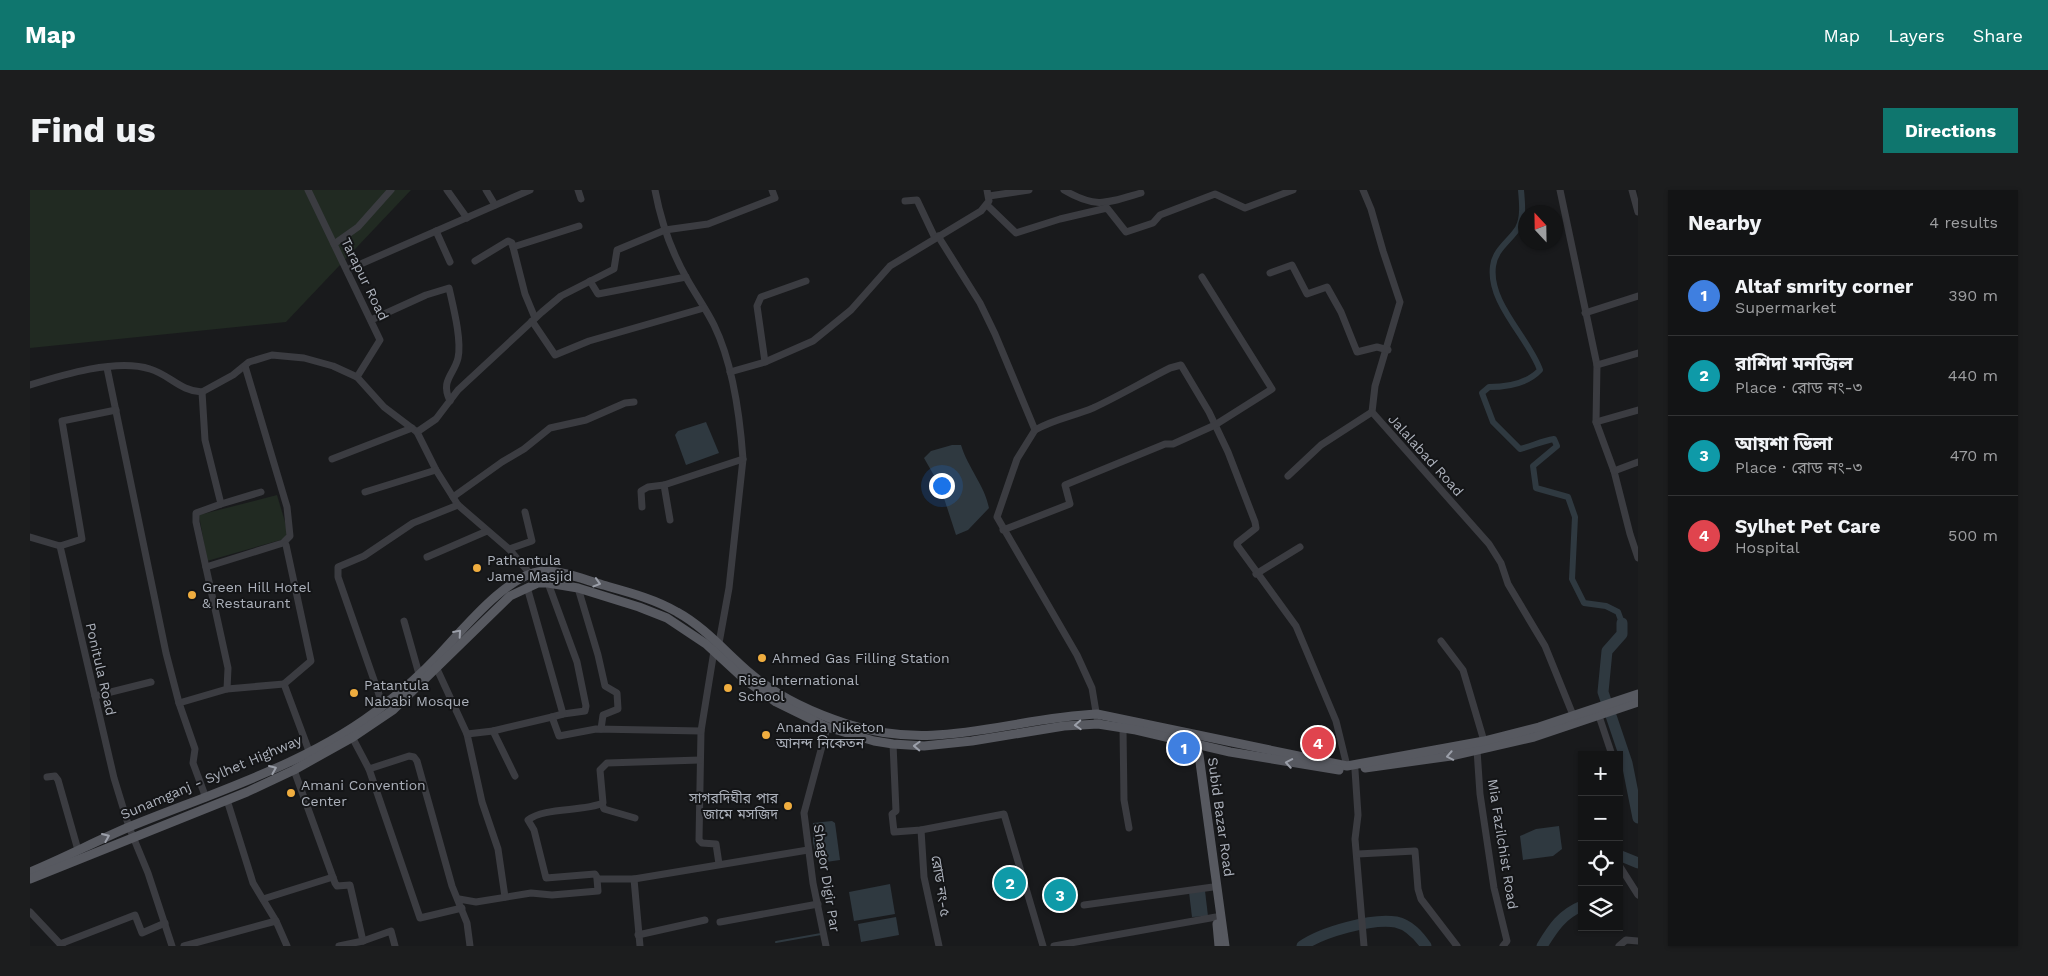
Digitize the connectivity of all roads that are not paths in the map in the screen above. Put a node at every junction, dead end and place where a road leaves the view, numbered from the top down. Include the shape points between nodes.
1 (308, 190) edge
2 (391, 190) edge
3 (447, 190) edge
4 (486, 190) edge
5 (530, 190) edge
6 (578, 190) edge
7 (655, 190) edge
8 (772, 190) edge
9 (1029, 190) edge
10 (1064, 190) edge
11 (1293, 190) edge
12 (1363, 190) edge
13 (1560, 190) edge
14 (1632, 190) edge
15 (519, 192) edge
16 (988, 193) edge
17 (1140, 193) dead end
18 (582, 198) dead end
19 (906, 201) dead end
20 (495, 205) junction
21 (987, 205) junction
22 (1105, 206) junction
23 (1638, 212) edge
24 (467, 218) junction
25 (579, 226) dead end
26 (665, 230) junction
27 (436, 231) junction
28 (937, 237) junction
29 (334, 244) junction
30 (512, 247) junction
31 (475, 261) dead end
32 (450, 262) dead end
33 (347, 270) junction
34 (1270, 273) dead end
35 (686, 277) junction
36 (1202, 278) dead end
37 (590, 281) junction
38 (806, 281) dead end
39 (1638, 296) edge
40 (704, 308) junction
41 (1585, 313) junction
42 (534, 319) junction
43 (371, 320) junction
44 (1388, 350) junction
45 (1638, 353) edge
46 (765, 362) junction
47 (1597, 365) junction
48 (245, 366) junction
49 (107, 368) junction
50 (730, 372) junction
51 (357, 377) junction
52 (30, 385) edge
53 (202, 392) junction
54 (450, 400) junction
55 (634, 402) dead end
56 (116, 410) junction
57 (1638, 410) edge
58 (1372, 412) junction
59 (1596, 422) junction
60 (1215, 425) junction
61 (415, 430) junction
62 (1035, 430) junction
63 (332, 458) dead end
64 (743, 458) junction
65 (1638, 462) edge
66 (436, 470) junction
67 (1614, 471) junction
68 (1288, 476) dead end
69 (664, 485) junction
70 (261, 492) dead end
71 (365, 492) dead end
72 (453, 497) junction
73 (222, 504) junction
74 (458, 505) junction
75 (642, 508) dead end
76 (525, 512) dead end
77 (670, 520) dead end
78 (1003, 530) junction
79 (487, 531) junction
80 (30, 538) edge
81 (286, 545) dead end
82 (60, 546) junction
83 (1300, 547) dead end
84 (509, 549) junction
85 (427, 557) dead end
86 (1638, 558) edge
87 (206, 566) junction
88 (529, 574) junction
89 (1256, 574) junction
90 (538, 583) junction
91 (548, 583) junction
92 (527, 587) junction
93 (578, 588) junction
94 (404, 622) dead end
95 (1441, 641) dead end
96 (719, 643) junction
97 (448, 650) junction
98 (714, 651) junction
99 (437, 669) junction
100 (419, 674) junction
101 (151, 682) dead end
102 (284, 684) junction
103 (227, 689) junction
104 (1638, 694) edge
105 (95, 696) junction
106 (1626, 702) junction
107 (1638, 702) edge
108 (179, 703) junction
109 (383, 706) junction
110 (1597, 712) junction
111 (563, 714) junction
112 (1098, 714) junction
113 (1573, 716) junction
114 (552, 717) junction
115 (828, 722) junction
116 (1098, 724) junction
117 (601, 729) junction
118 (1123, 729) junction
119 (701, 731) junction
120 (493, 732) junction
121 (1195, 732) junction
122 (351, 733) junction
123 (467, 734) junction
124 (1484, 741) junction
125 (893, 744) junction
126 (1195, 744) junction
127 (1477, 750) junction
128 (1611, 751) edge
129 (309, 752) junction
130 (700, 760) junction
131 (1351, 768) junction
132 (368, 769) junction
133 (294, 770) junction
134 (515, 776) dead end
135 (47, 777) dead end
136 (254, 777) junction
137 (258, 787) junction
138 (206, 798) junction
139 (227, 800) junction
140 (602, 804) junction
141 (635, 818) dead end
142 (129, 827) junction
143 (1129, 828) dead end
144 (921, 830) junction
145 (134, 839) junction
146 (78, 850) junction
147 (808, 850) junction
148 (1358, 854) junction
149 (719, 864) junction
150 (1623, 871) edge
151 (30, 872) edge
152 (333, 877) junction
153 (30, 879) edge
154 (598, 879) junction
155 (634, 879) junction
156 (1213, 887) junction
157 (1638, 895) edge
158 (505, 897) junction
159 (263, 898) junction
160 (459, 899) junction
161 (818, 904) junction
162 (1084, 905) dead end
163 (462, 908) junction
164 (30, 912) edge
165 (1216, 917) junction
166 (705, 920) dead end
167 (276, 921) junction
168 (720, 922) dead end
169 (165, 924) junction
170 (638, 935) junction
171 (363, 941) junction
172 (1638, 941) edge
173 (1505, 944) edge
174 (61, 945) edge
175 (172, 946) edge
176 (184, 946) edge
177 (287, 946) edge
178 (338, 946) edge
179 (395, 946) edge
180 (470, 946) edge
181 (640, 946) edge
182 (826, 946) edge
183 (939, 946) edge
184 (1043, 946) edge
185 (1054, 946) edge
186 (1218, 946) edge
187 (1224, 946) edge
188 (1364, 946) edge
189 (1457, 946) edge
190 (1619, 946) edge

1 - 29 street, Tarapur Road
2 - 29 street via 358,228
3 - 24 street
4 - 20 street
5 - 15 street
6 - 18 street
7 - 26 street
8 - 26 street via 775,198 747,210 708,224
9 - 16 street
10 - 22 street
11 - 22 street via 1245,208 1215,194 1126,232
12 - 44 street, Jalalabad Road via 1400,302
13 - 41 street
14 - 23 street
15 - 20 street
16 - 21 street
17 - 22 street
19 - 28 street via 917,200
20 - 24 street
21 - 22 street via 1016,233
21 - 28 street
24 - 27 street
25 - 30 street
26 - 35 street
26 - 37 street via 617,250 614,268
27 - 32 street
27 - 33 street
28 - 46 street via 890,266 851,310 813,341
28 - 62 street via 992,326
29 - 33 street, Tarapur Road
30 - 31 street via 508,242
30 - 42 street
33 - 43 street, Tarapur Road
34 - 44 street via 1292,265 1307,294 1327,287 1357,352 1377,347
35 - 37 street via 598,294
35 - 40 street
36 - 60 street via 1272,389
37 - 42 street via 561,296
38 - 46 street via 761,297 757,306
39 - 41 street
40 - 42 street via 589,341 555,355
40 - 50 street via 715,327
41 - 47 street
42 - 54 street
43 - 51 street, Tarapur Road via 380,340
43 - 54 street via 449,288 459,347 458,359 450,371 446,388
44 - 58 street, Jalalabad Road via 1376,386
45 - 47 street
46 - 50 street
47 - 59 street
48 - 51 street via 264,356 282,355 333,366
48 - 53 street
48 - 87 street via 287,507 290,536 283,543
49 - 52 street via 77,370
49 - 53 street via 149,368 182,388
49 - 56 street
50 - 64 street
51 - 61 street via 384,407
53 - 73 street via 205,440
54 - 61 street via 436,419
55 - 72 street via 624,403 586,420 550,428
56 - 82 street via 62,421 82,539
56 - 108 street
57 - 59 street
58 - 68 street via 1321,445
58 - 113 street, Jalalabad Road via 1493,550 1508,584 1545,646
59 - 67 street
60 - 62 street via 1181,365 1178,365 1096,406 1076,415 1052,420
60 - 78 street via 1065,485 1070,504
60 - 89 street via 1255,522 1256,528 1237,543
61 - 63 street
61 - 66 street
62 - 78 street via 1017,459 997,517
64 - 69 street
64 - 96 street via 729,588
65 - 67 street
66 - 71 street
66 - 72 street
67 - 86 street
69 - 75 street via 641,491
69 - 77 street
70 - 73 street
72 - 74 street
73 - 87 street via 196,513
74 - 79 street
74 - 109 street via 413,523 364,556 338,567 338,578
76 - 84 street via 532,541
78 - 112 street via 1077,656 1092,688
79 - 84 street
79 - 85 street
80 - 82 street
81 - 102 street via 311,661
82 - 105 street, Ponitula Road
83 - 89 street
84 - 88 street
87 - 103 street via 228,668
88 - 90 street
88 -> 96 main road, Sunamganj - Sylhet Highway via 545,571 565,574 633,594 675,611
97 -> 88 main road, Sunamganj - Sylhet Highway via 469,621 492,599
89 - 131 street via 1296,626 1336,721
90 - 91 main road, Sunamganj - Sylhet Highway
90 - 92 main road, Sunamganj - Sylhet Highway
91 - 93 main road, Sunamganj - Sylhet Highway
91 - 111 street via 577,662 586,706 585,711
92 - 97 main road, Sunamganj - Sylhet Highway via 510,596
92 - 111 street
93 - 98 main road, Sunamganj - Sylhet Highway via 667,618
93 - 117 street via 605,686 617,693 618,709 603,715
94 - 100 street
95 - 124 street via 1463,670
96 - 98 street
96 - 115 main road, Sunamganj - Sylhet Highway via 767,686
97 - 99 main road, Sunamganj - Sylhet Highway
97 - 100 main road, Sunamganj - Sylhet Highway
98 - 115 main road, Sunamganj - Sylhet Highway via 744,679 776,702
98 - 119 street
99 - 122 main road, Sunamganj - Sylhet Highway via 393,710
99 - 123 street
100 - 109 main road, Sunamganj - Sylhet Highway
101 - 105 street
102 - 103 street
102 - 129 street
103 - 108 street
104 - 106 main road, Sunamganj - Sylhet Highway
105 - 142 street, Ponitula Road
106 - 107 main road, Sunamganj - Sylhet Highway
106 - 110 main road, Sunamganj - Sylhet Highway
108 - 138 street via 195,749 193,763
109 - 122 main road, Sunamganj - Sylhet Highway
110 - 113 main road, Sunamganj - Sylhet Highway
110 - 127 main road, Sunamganj - Sylhet Highway via 1534,737
110 - 128 street
111 - 114 street
112 - 115 main road, Sunamganj - Sylhet Highway via 1069,715 962,734 925,736 892,735
112 - 116 street
112 - 121 main road, Sunamganj - Sylhet Highway
113 - 124 main road, Sunamganj - Sylhet Highway
114 - 117 street via 559,736
114 - 120 street
115 - 125 main road, Sunamganj - Sylhet Highway
115 - 147 street, Shagor Digir Par via 804,813
116 - 118 main road, Sunamganj - Sylhet Highway
116 -> 125 main road, Sunamganj - Sylhet Highway via 924,746
117 - 119 street
118 - 126 main road, Sunamganj - Sylhet Highway
118 - 143 street via 1124,800
119 - 130 street
120 - 123 street
120 - 134 street
121 - 126 street
121 - 131 main road, Sunamganj - Sylhet Highway
122 - 129 main road, Sunamganj - Sylhet Highway
122 - 132 street
122 - 133 main road, Sunamganj - Sylhet Highway
123 - 158 street via 482,802 498,850
124 - 131 main road, Sunamganj - Sylhet Highway
125 - 144 street via 897,795 896,811 892,814 893,830
131 -> 126 main road, Sunamganj - Sylhet Highway via 1334,770 1296,765
126 - 156 main road, Subid Bazar Road
126 - 187 main road, Subid Bazar Road
127 -> 131 main road, Sunamganj - Sylhet Highway
127 - 173 street, Mia Fazilchist Road via 1480,794
136 -> 129 main road, Sunamganj - Sylhet Highway
130 - 140 street via 603,764 600,770
130 - 149 street via 699,840 716,844
131 - 148 street via 1358,815 1355,839
132 - 160 street via 414,757 452,886
132 - 163 street via 420,918
133 - 137 main road, Sunamganj - Sylhet Highway
133 - 152 street
135 - 146 street via 55,776 58,780
136 - 137 main road
136 - 138 main road, Sunamganj - Sylhet Highway
137 - 139 main road, Sunamganj - Sylhet Highway
138 - 142 main road, Sunamganj - Sylhet Highway
139 - 145 main road, Sunamganj - Sylhet Highway
139 - 159 street via 254,883
140 - 141 street via 604,809
140 - 154 street via 549,812 528,820 534,830 546,878 595,874
142 - 145 street, Ponitula Road
146 -> 142 main road, Sunamganj - Sylhet Highway
144 - 183 street, রোড নং-৫ via 924,877
144 - 184 street via 1004,814
145 - 153 main road, Sunamganj - Sylhet Highway
145 - 169 street, Ponitula Road
146 - 151 main road, Sunamganj - Sylhet Highway
147 - 149 street
147 - 161 street, Shagor Digir Par
148 - 188 street
148 - 189 street via 1415,851 1421,900
149 - 155 street
150 - 157 street
152 - 159 street
152 - 171 street via 337,886 350,885
154 - 155 street
154 - 158 street via 598,891
155 - 170 street
156 - 162 street
156 - 165 main road, Subid Bazar Road
158 - 160 street via 476,902
159 - 167 street
160 - 163 street
161 - 168 street
161 - 182 street, Shagor Digir Par
163 - 180 street
164 - 174 street
165 - 185 street
165 - 186 main road, Subid Bazar Road
166 - 170 street
167 - 176 street
167 - 177 street
169 - 174 street via 142,932 135,915
169 - 175 street, Ponitula Road
170 - 181 street
171 - 178 street
171 - 179 street via 391,931
172 - 190 street via 1626,940

